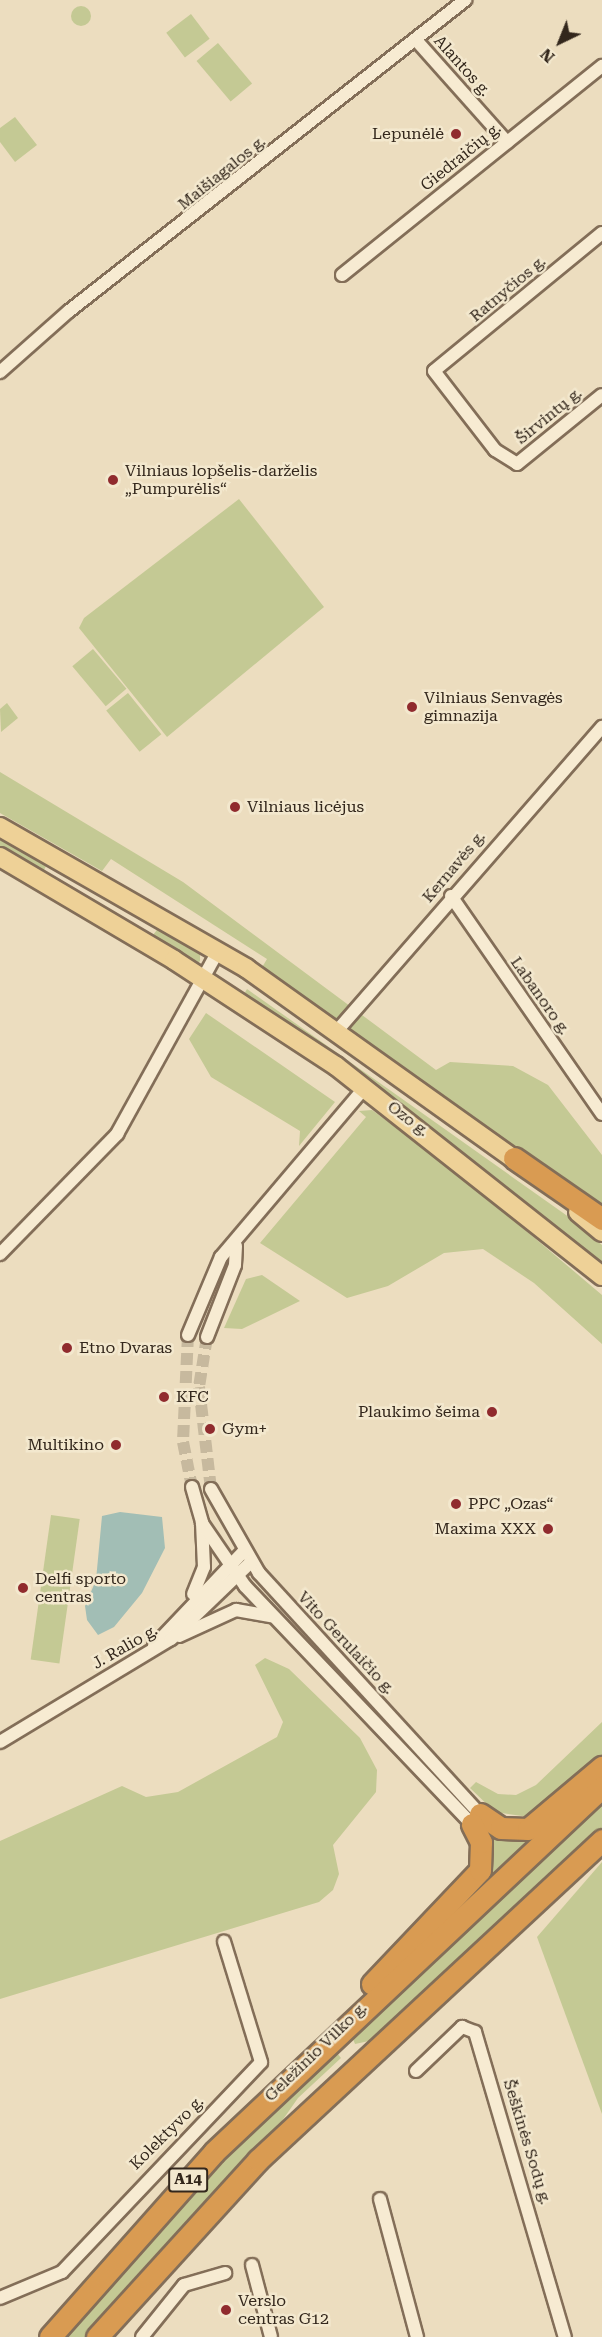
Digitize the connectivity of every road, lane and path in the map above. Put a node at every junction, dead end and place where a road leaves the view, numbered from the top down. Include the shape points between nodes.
1 (465, 0) edge
2 (416, 40) junction
3 (602, 66) edge
4 (507, 142) junction
5 (602, 233) edge
6 (342, 275) dead end
7 (0, 372) edge
8 (602, 395) edge
9 (517, 464) joint
10 (602, 727) edge
11 (0, 827) edge
12 (0, 857) edge
13 (451, 896) junction
14 (218, 951) junction
15 (203, 978) junction
16 (336, 1032) junction
17 (365, 1087) junction
18 (602, 1114) edge
19 (514, 1158) junction
20 (602, 1220) edge
21 (602, 1232) edge
22 (236, 1246) junction
23 (0, 1254) edge
24 (602, 1276) edge
25 (188, 1335) tunnel mouth
26 (207, 1337) tunnel mouth
27 (192, 1487) tunnel mouth
28 (211, 1489) tunnel mouth
29 (202, 1523) junction
30 (244, 1551) junction
31 (251, 1562) junction
32 (228, 1564) junction
33 (236, 1575) junction
34 (187, 1606) junction
35 (275, 1618) junction
36 (171, 1639) junction
37 (153, 1647) junction
38 (0, 1742) edge
39 (602, 1767) edge
40 (602, 1787) edge
41 (476, 1819) junction
42 (602, 1840) edge
43 (602, 1847) edge
44 (576, 1863) junction
45 (224, 1942) dead end
46 (331, 2036) junction
47 (350, 2069) junction
48 (416, 2071) dead end
49 (380, 2199) dead end
50 (252, 2265) dead end
51 (225, 2273) dead end
52 (0, 2298) edge
53 (50, 2337) edge
54 (97, 2337) edge
55 (142, 2337) edge
56 (271, 2337) edge
57 (417, 2337) edge
58 (565, 2337) edge

1 - 2 street, Maišiagalos g.
2 - 4 street, Alantos g.
2 - 7 street, Maišiagalos g. via 69,311
3 - 4 street, Giedraičių g.
4 - 6 street, Giedraičių g.
5 - 9 street, Ratnyčios g. via 434,371 495,450
8 - 9 street, Širvintų g.
10 - 13 street, Kernavės g.
11 - 14 main road, Ozo g.
12 - 15 main road, Ozo g.
13 - 16 street, Kernavės g.
13 - 18 street, Labanoro g.
14 - 15 street
14 - 16 main road, Ozo g.
15 - 17 main road, Ozo g.
15 - 23 street via 117,1134
16 - 19 main road, Ozo g.
17 - 22 street
17 - 24 main road, Ozo g.
19 - 20 highway
19 - 21 main road, Ozo g.
22 - 25 street via 221,1257 207,1282
22 - 26 street via 236,1265
27 - 29 street
28 - 30 street, Vito Gerulaičio g.
29 - 32 street, Vito Gerulaičio g.
29 - 34 street via 204,1567
30 - 31 street, Vito Gerulaičio g.
30 - 32 street
31 - 33 street, J. Ralio g.
31 - 41 street, Vito Gerulaičio g.
32 - 33 street, Vito Gerulaičio g.
32 - 34 street
33 - 35 street, Vito Gerulaičio g.
33 - 36 street, J. Ralio g.
34 - 37 street
35 - 36 street via 236,1610
35 - 41 street, Vito Gerulaičio g.
36 - 37 street, J. Ralio g.
37 - 38 street, J. Ralio g.
39 - 41 highway via 528,1829 501,1828
40 - 46 highway, Geležinio Vilko g. / A14
41 - 46 highway via 483,1860 475,1879 395,1955
42 - 44 highway, A14
43 - 44 highway
44 - 47 highway, A14
45 - 52 street, Kolektyvo g. via 261,2062 62,2272
46 - 47 highway via 348,2045
46 - 53 highway, Geležinio Vilko g. / A14 via 138,2233
47 - 54 highway, A14 via 180,2242
48 - 58 street, Šeškinės Sodų g. via 462,2027 475,2032
49 - 57 street
50 - 56 street
51 - 55 street via 184,2285

